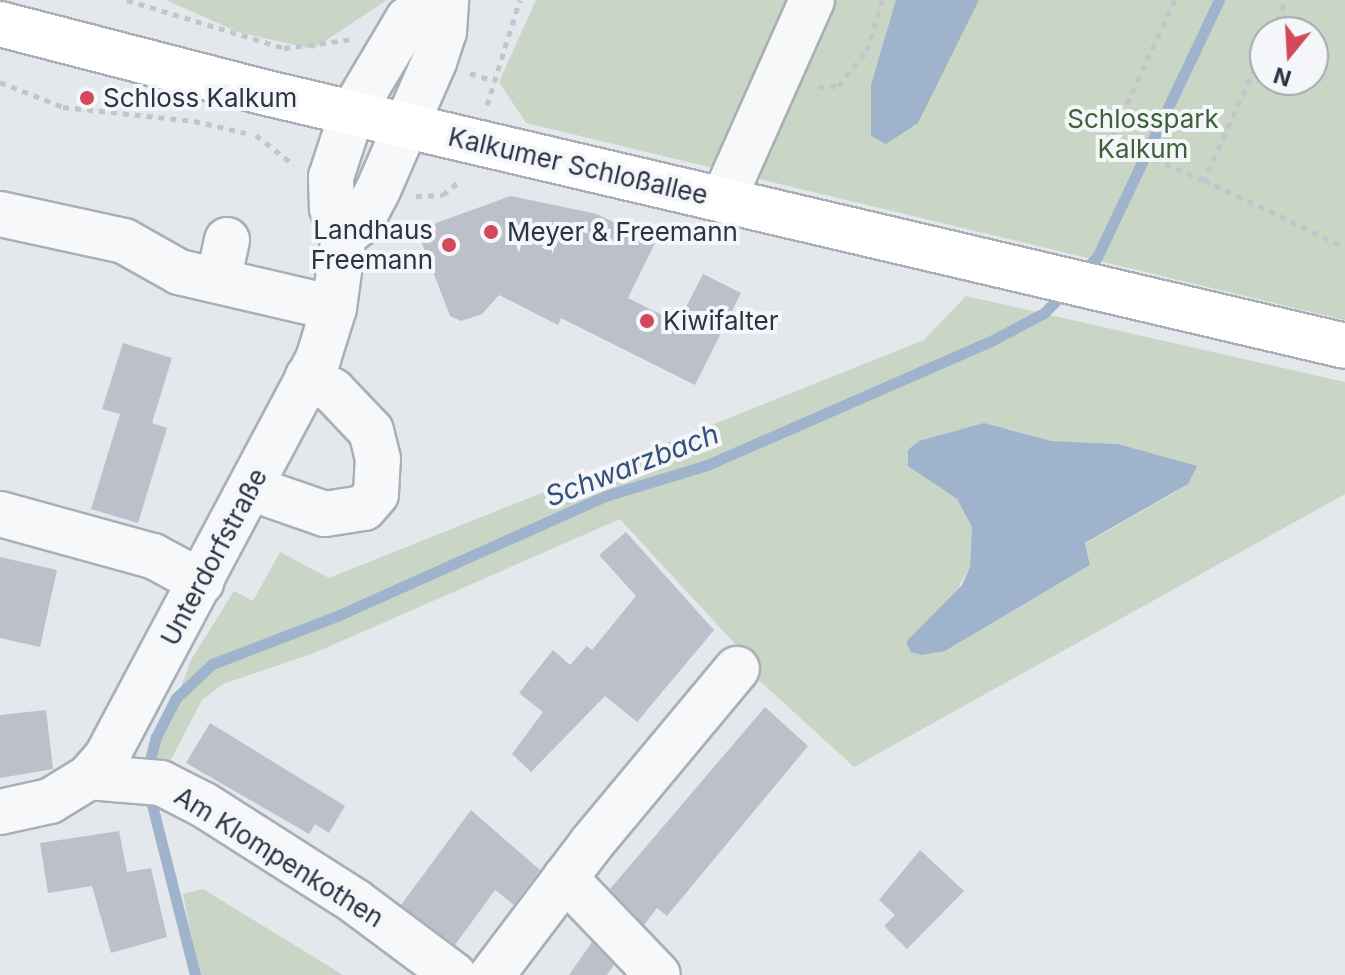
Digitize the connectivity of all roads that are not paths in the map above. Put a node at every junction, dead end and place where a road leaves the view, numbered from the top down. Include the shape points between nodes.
1 (443, 0) edge
2 (812, 0) edge
3 (0, 24) edge
4 (352, 113) junction
5 (405, 125) junction
6 (723, 200) junction
7 (23, 208) edge
8 (344, 235) junction
9 (334, 308) junction
10 (1345, 346) edge
11 (308, 377) junction
12 (250, 488) junction
13 (0, 514) edge
14 (201, 582) junction
15 (737, 669) dead end
16 (89, 777) junction
17 (0, 812) edge
18 (565, 878) junction
19 (454, 975) edge
20 (492, 975) edge
21 (658, 975) edge

1 - 4 street, Unterdorfstraße via 408,19
1 - 5 street via 444,32
2 - 6 street
3 - 4 main road, Kalkumer Schloßallee
4 - 5 main road, Kalkumer Schloßallee
4 - 8 street, Unterdorfstraße via 331,177 332,208
5 - 6 main road, Kalkumer Schloßallee
5 - 8 street via 361,222
6 - 10 main road, Kalkumer Schloßallee
7 - 9 street via 127,226 179,272 223,261
8 - 9 street, Unterdorfstraße
9 - 11 street, Unterdorfstraße
11 - 12 street, Unterdorfstraße
11 - 12 street via 333,391 371,431 379,468 376,494 364,508 325,514
12 - 14 street, Unterdorfstraße
13 - 14 street via 153,556
14 - 16 street, Unterdorfstraße via 107,756
15 - 18 street
16 - 17 street, Unterdorfstraße via 50,801
16 - 19 street, Am Klompenkothen via 150,782 356,902
18 - 20 street
18 - 21 street

